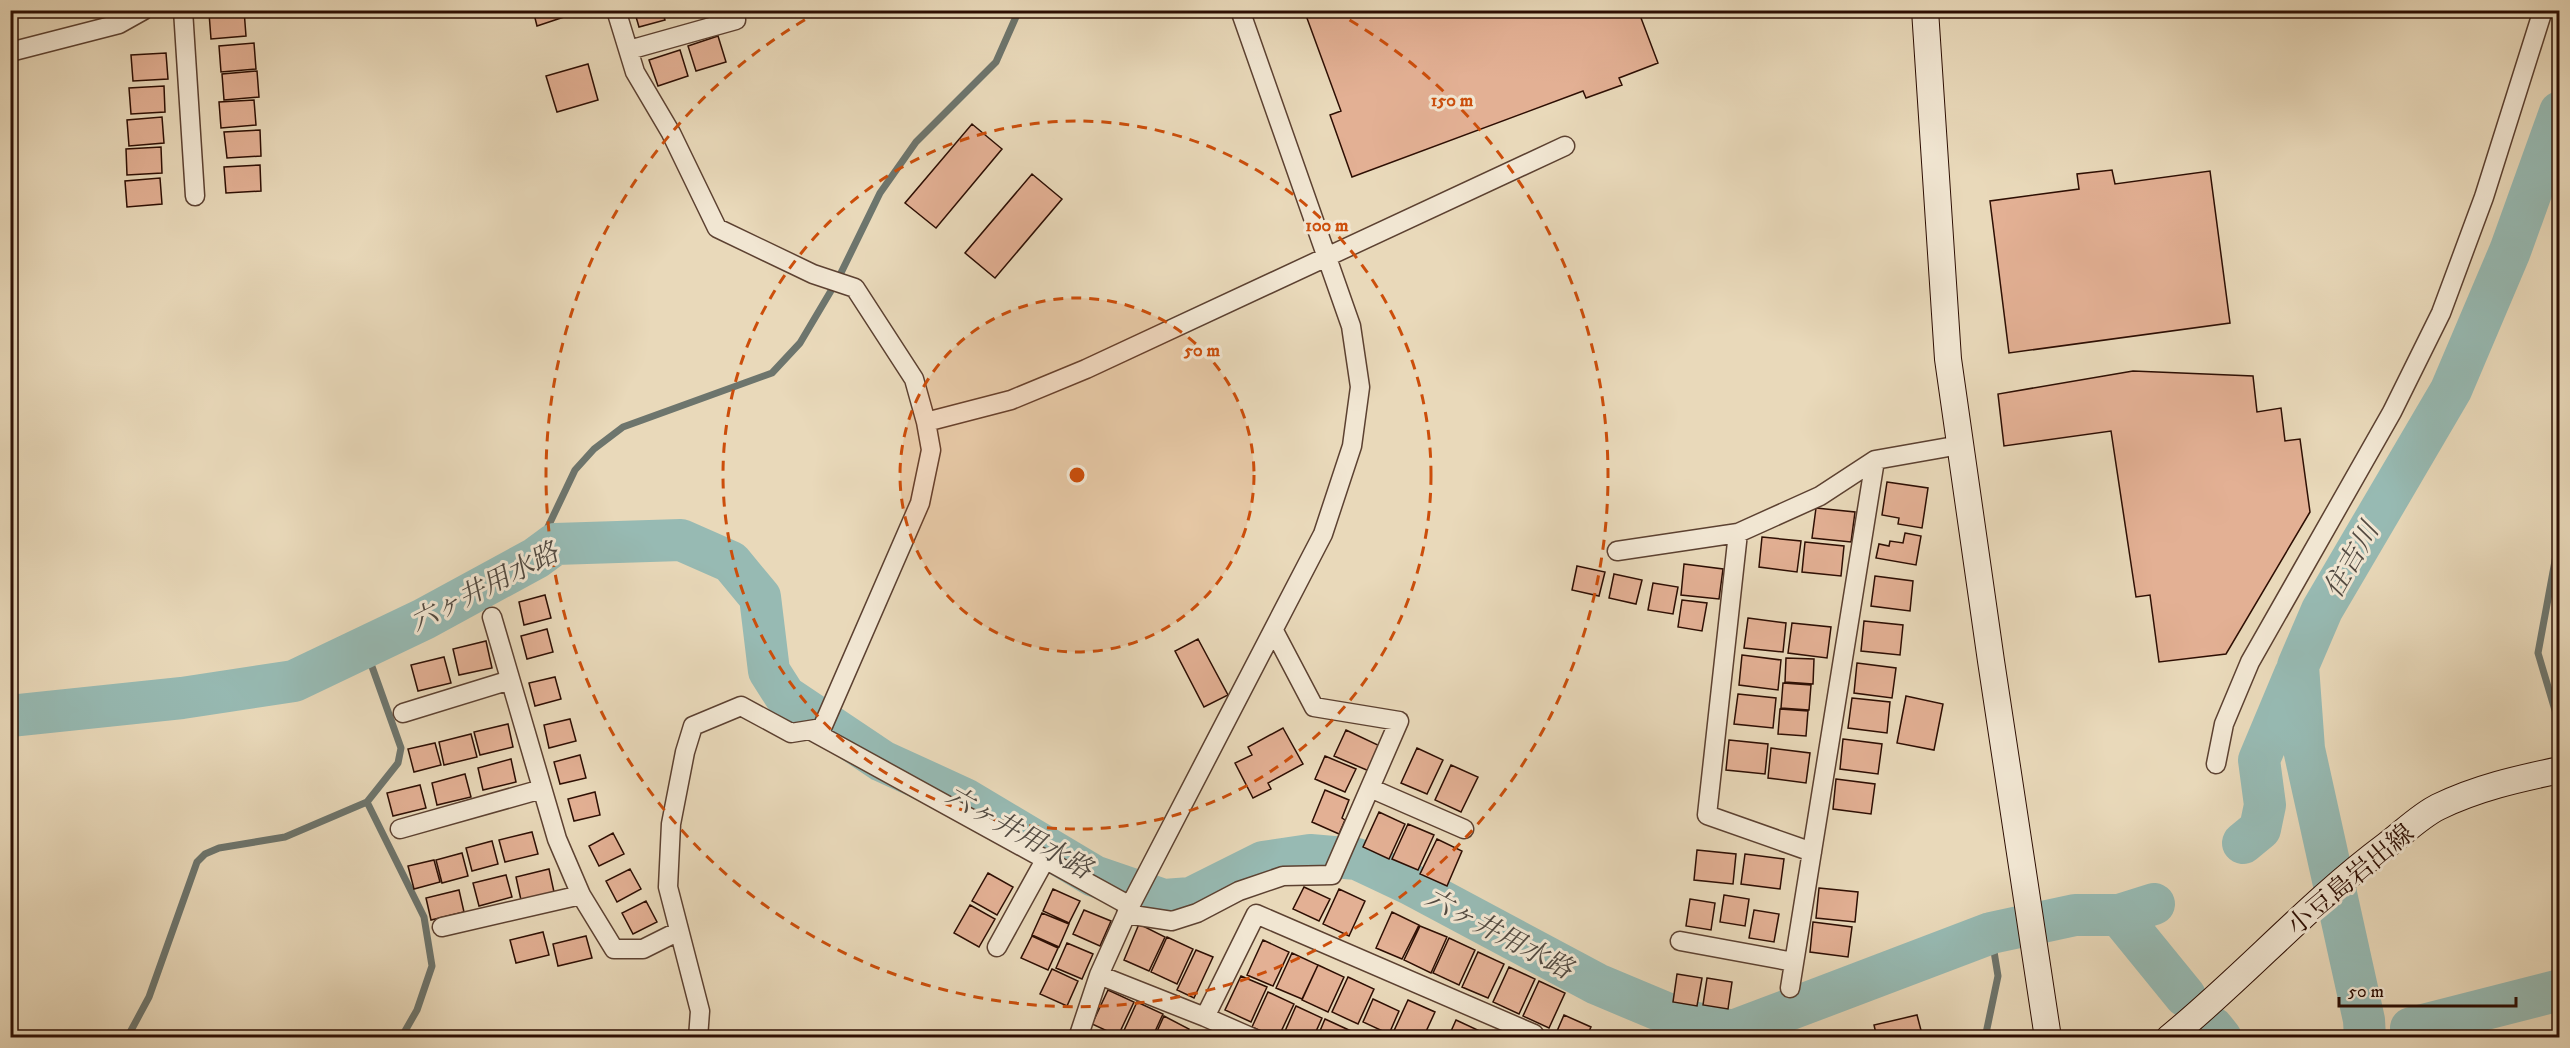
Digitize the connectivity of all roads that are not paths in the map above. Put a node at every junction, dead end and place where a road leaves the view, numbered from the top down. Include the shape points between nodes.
1 (144, 10) edge
2 (183, 10) edge
3 (616, 10) edge
4 (1239, 10) edge
5 (1925, 10) edge
6 (2543, 10) edge
7 (736, 20) dead end
8 (629, 50) junction
9 (10, 52) edge
10 (1565, 146) dead end
11 (195, 196) dead end
12 (1329, 258) junction
13 (926, 422) junction
14 (1960, 445) junction
15 (1875, 460) junction
16 (1738, 532) junction
17 (1617, 551) dead end
18 (492, 617) dead end
19 (1274, 631) junction
20 (510, 681) junction
21 (403, 712) dead end
22 (810, 730) junction
23 (2217, 764) dead end
24 (2559, 770) edge
25 (1370, 788) junction
26 (542, 789) junction
27 (400, 829) dead end
28 (1464, 829) dead end
29 (1812, 852) junction
30 (1045, 860) junction
31 (581, 895) junction
32 (1129, 907) junction
33 (442, 927) dead end
34 (679, 931) junction
35 (1680, 941) dead end
36 (997, 947) dead end
37 (1794, 962) junction
38 (1099, 975) junction
39 (1790, 988) dead end
40 (1205, 1017) junction
41 (698, 1038) edge
42 (1078, 1038) edge
43 (1253, 1038) edge
44 (1533, 1038) edge
45 (2049, 1038) edge
46 (2169, 1038) edge

1 - 9 street via 119,24
2 - 11 street
3 - 8 street
4 - 12 street
5 - 14 street via 1948,359
6 - 23 street via 2484,197 2441,313 2392,412 2250,662 2224,724
7 - 8 street
8 - 13 street via 635,72 671,133 717,228 813,274 855,288 914,379
10 - 12 street
12 - 13 street via 1011,400
12 - 19 street via 1351,326 1360,387 1352,446 1323,534
13 - 22 street via 931,450 920,503 829,717 822,728
14 - 15 street
14 - 45 street
15 - 16 street via 1820,496
15 - 29 street
16 - 17 street
16 - 29 street via 1707,815
18 - 20 street
19 - 25 street via 1314,707 1399,721
19 - 32 street
20 - 21 street
20 - 26 street
22 - 30 street
22 - 34 street via 791,733 741,706 693,726 684,752 671,824 668,887
24 - 46 street, 小豆島岩出線 via 2499,783 2436,808 2355,869 2220,996
25 - 28 street
25 - 32 street via 1332,876 1283,876 1172,921
26 - 27 street
26 - 31 street via 557,839
29 - 37 street
30 - 32 street
30 - 36 street
31 - 33 street
31 - 34 street via 614,949 644,949
32 - 38 street
34 - 41 street via 700,1011
35 - 37 street
37 - 39 street
38 - 40 street
38 - 42 street
40 - 43 street
40 - 44 street via 1256,914 1534,1034

